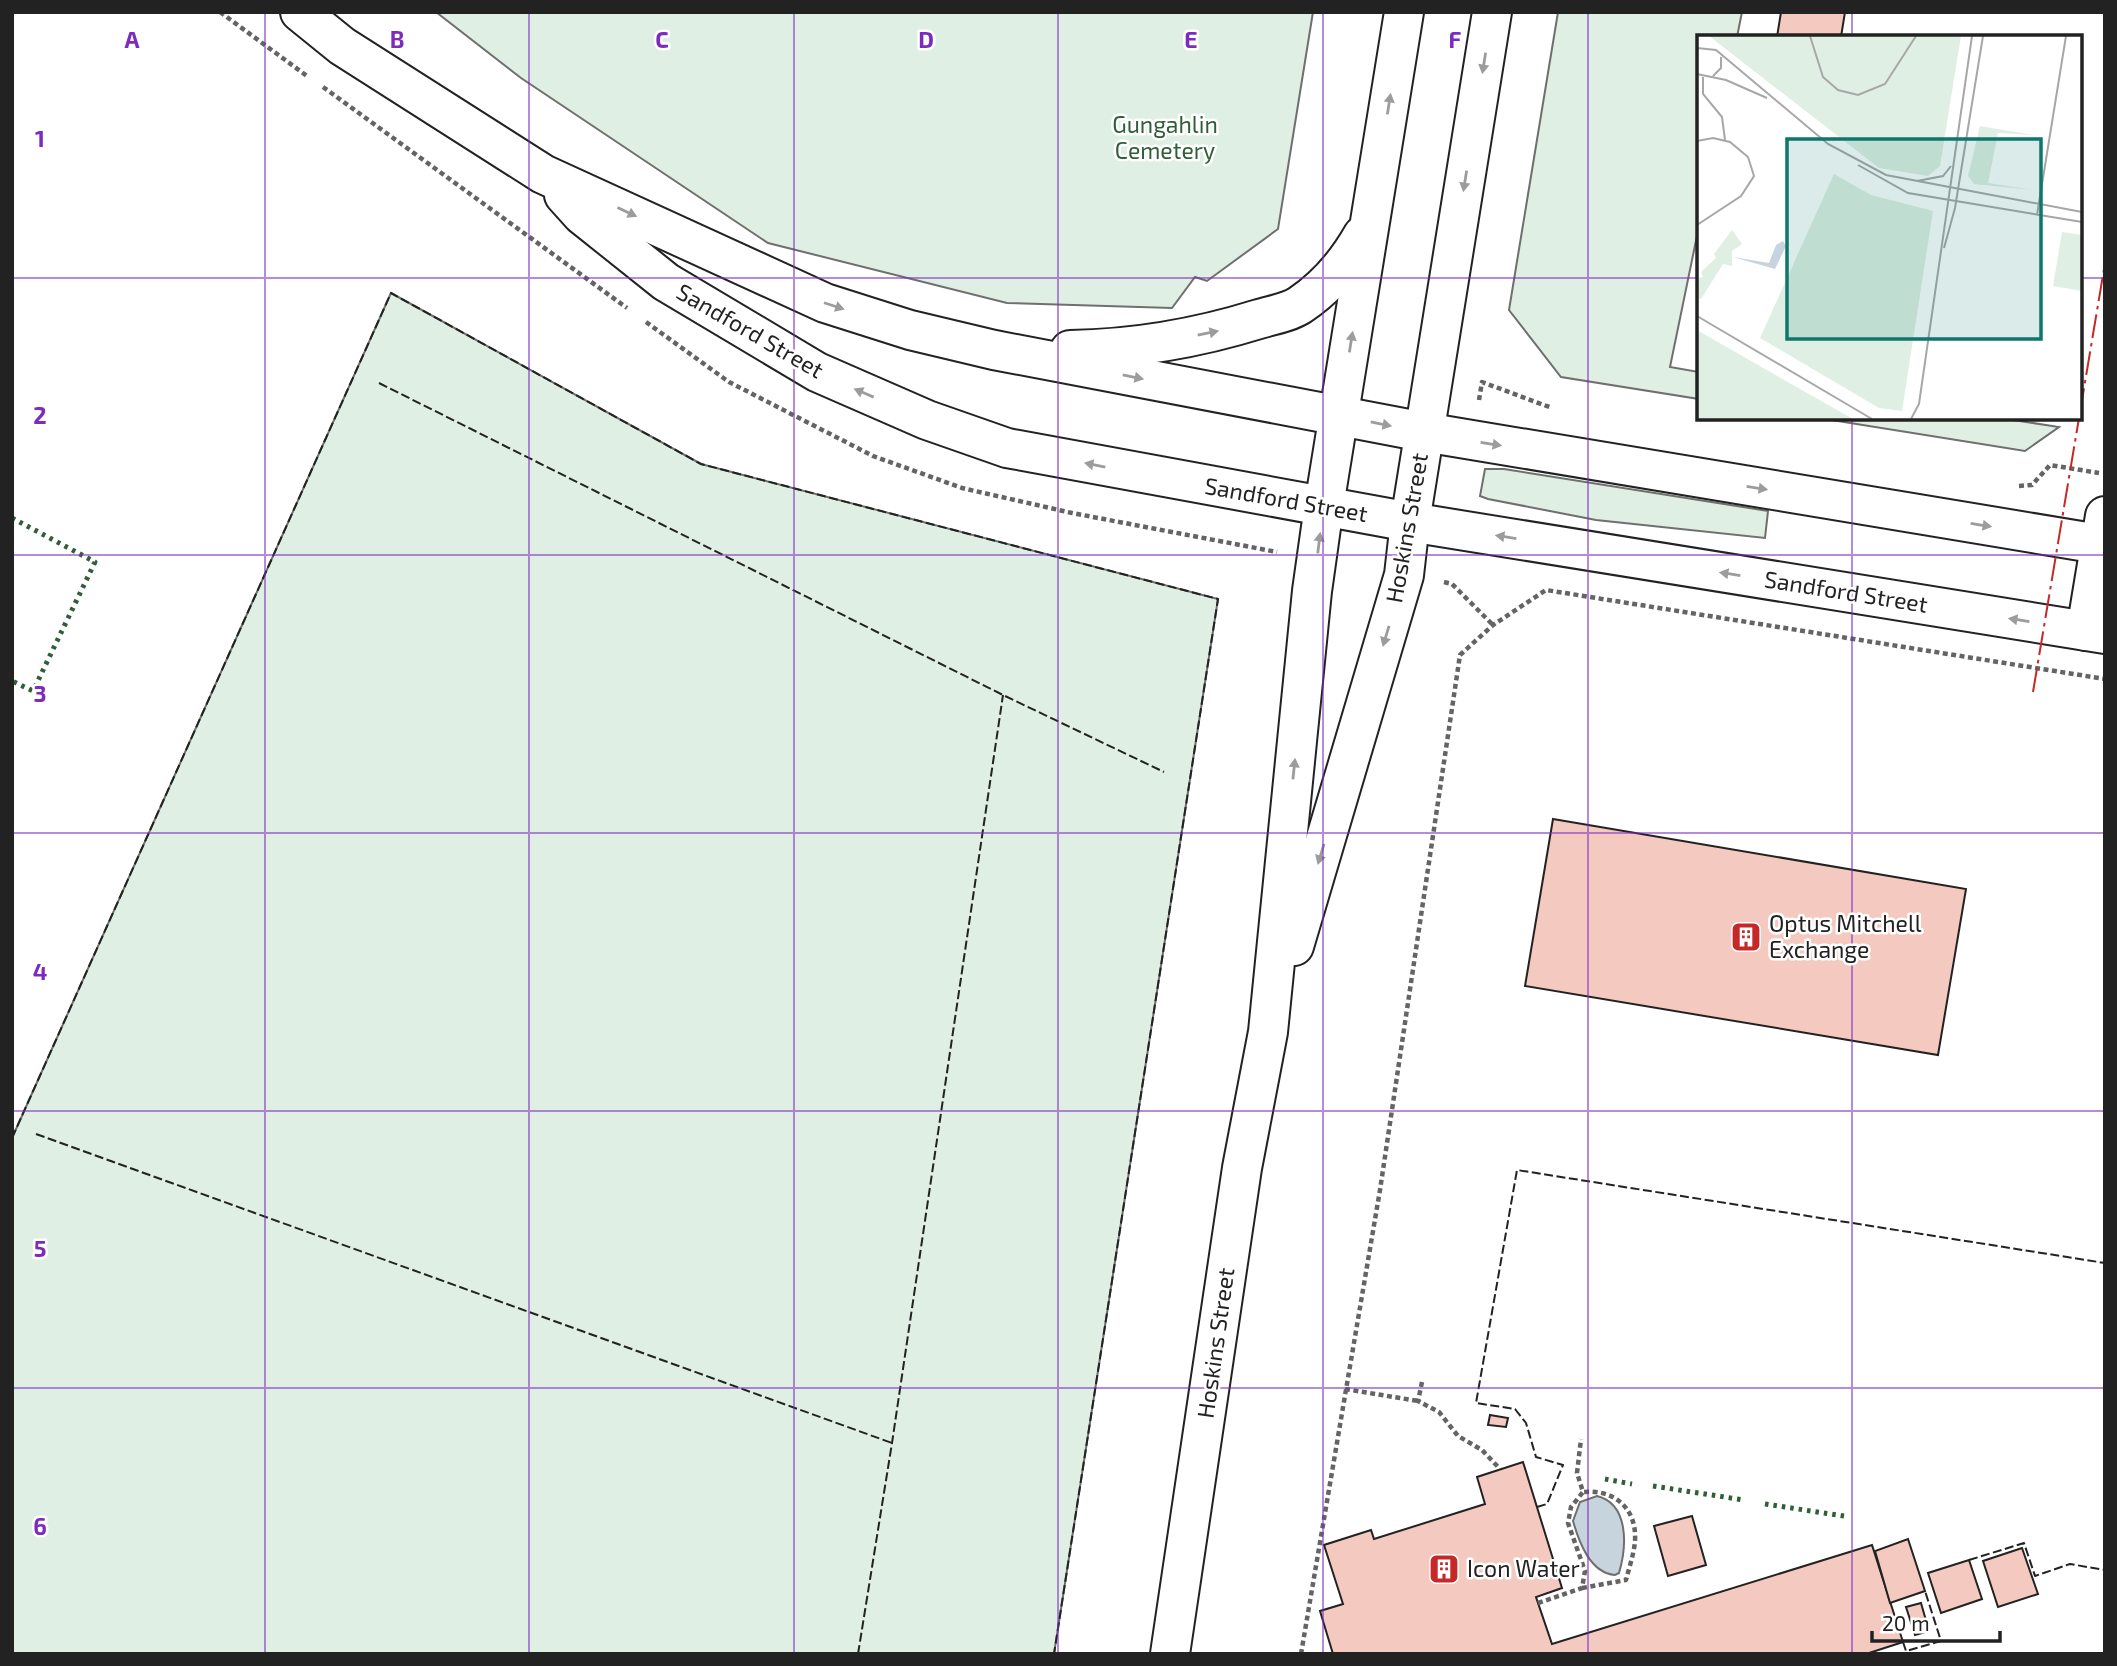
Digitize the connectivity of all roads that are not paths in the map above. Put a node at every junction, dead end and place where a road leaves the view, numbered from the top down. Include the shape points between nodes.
1 (300, 12) edge
2 (1404, 12) edge
3 (1492, 12) edge
4 (543, 174) junction
5 (1370, 222) junction
6 (994, 350) junction
7 (1338, 416) junction
8 (1424, 432) junction
9 (1324, 506) junction
10 (1410, 522) junction
11 (2103, 535) edge
12 (2095, 633) edge
13 (1268, 1032) junction
14 (1170, 1654) edge

1 - 4 main road, Sandford Street via 342,46
5 -> 2 main road, Hoskins Street
3 -> 8 main road, Hoskins Street
4 -> 6 main road, Sandford Street via 825,303 909,330
9 -> 4 main road, Sandford Street via 1007,448 927,420 817,372 667,282 582,215
6 -> 5 main road via 1106,350 1220,331 1296,308 1324,288 1351,256
7 -> 5 main road, Hoskins Street
6 -> 7 main road, Sandford Street
7 -> 8 main road, Sandford Street
7 - 9 main road, Hoskins Street
8 - 10 main road, Hoskins Street
8 -> 11 main road, Sandford Street
9 - 10 main road, Sandford Street
13 -> 9 main road, Hoskins Street
12 -> 10 main road, Sandford Street
10 -> 13 main road, Hoskins Street via 1404,575
11 - 12 main road
13 - 14 main road, Hoskins Street via 1242,1168

